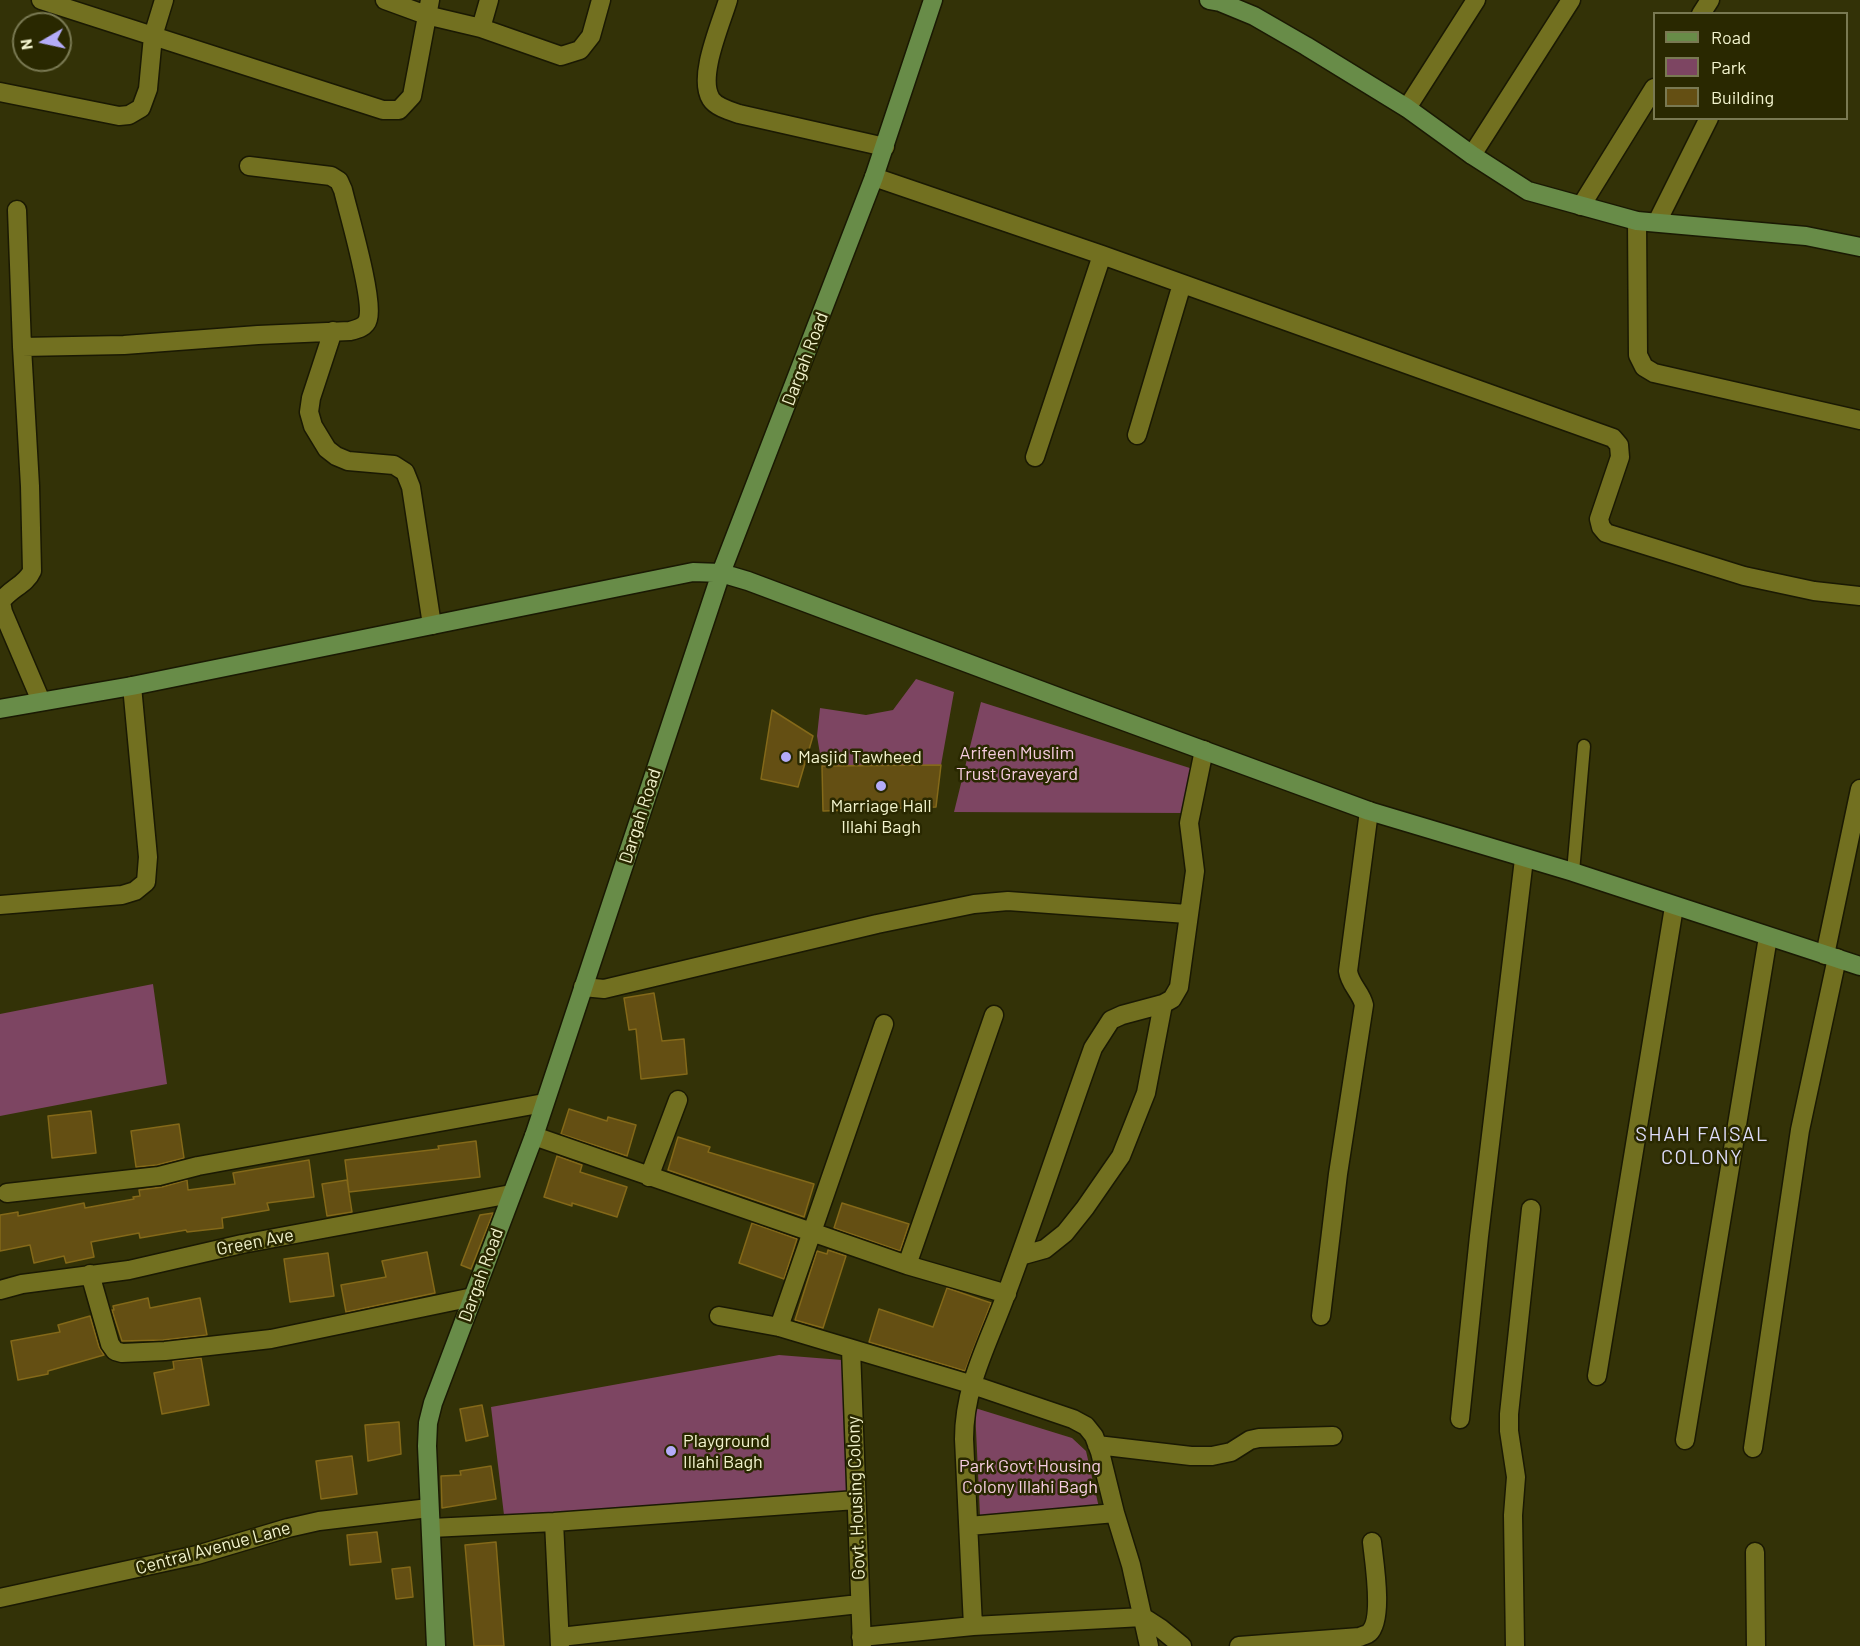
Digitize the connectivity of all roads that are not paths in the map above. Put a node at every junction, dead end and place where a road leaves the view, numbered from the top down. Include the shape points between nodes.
1 (41, 0) edge
2 (164, 0) edge
3 (385, 0) edge
4 (489, 0) edge
5 (601, 0) edge
6 (728, 0) edge
7 (933, 0) edge
8 (1476, 0) edge
9 (1571, 0) edge
10 (1216, 1) edge
11 (428, 8) edge
12 (481, 28) junction
13 (153, 36) junction
14 (1653, 90) edge
15 (0, 92) edge
16 (1407, 108) junction
17 (1708, 120) edge
18 (885, 147) junction
19 (1472, 155) junction
20 (249, 166) dead end
21 (874, 177) junction
22 (1581, 206) junction
23 (17, 210) dead end
24 (1637, 220) junction
25 (1657, 222) junction
26 (1860, 248) edge
27 (1102, 255) junction
28 (1182, 284) junction
29 (333, 331) junction
30 (22, 347) junction
31 (1860, 420) edge
32 (1137, 435) dead end
33 (1035, 457) dead end
34 (720, 573) junction
35 (1860, 596) edge
36 (432, 626) junction
37 (132, 687) junction
38 (41, 701) junction
39 (0, 710) edge
40 (1584, 746) dead end
41 (1204, 750) junction
42 (1860, 789) edge
43 (1369, 811) junction
44 (1524, 859) junction
45 (1573, 873) junction
46 (0, 905) edge
47 (1674, 907) junction
48 (1187, 914) junction
49 (1768, 937) junction
50 (1831, 957) junction
51 (1860, 966) edge
52 (583, 987) junction
53 (1163, 1004) junction
54 (994, 1015) dead end
55 (884, 1024) dead end
56 (678, 1100) dead end
57 (544, 1103) junction
58 (534, 1136) junction
59 (649, 1177) junction
60 (7, 1193) dead end
61 (511, 1194) junction
62 (1531, 1209) dead end
63 (812, 1232) junction
64 (1020, 1256) junction
65 (907, 1265) junction
66 (90, 1274) junction
67 (0, 1290) edge
68 (1006, 1294) junction
69 (474, 1298) junction
70 (719, 1316) dead end
71 (1321, 1316) dead end
72 (779, 1327) junction
73 (851, 1349) junction
74 (1597, 1376) dead end
75 (970, 1384) junction
76 (1460, 1419) dead end
77 (1333, 1436) dead end
78 (1685, 1440) dead end
79 (1097, 1444) junction
80 (1753, 1448) dead end
81 (856, 1500) junction
82 (429, 1508) junction
83 (1115, 1513) junction
84 (554, 1522) junction
85 (969, 1526) junction
86 (431, 1528) junction
87 (1372, 1542) dead end
88 (1755, 1552) dead end
89 (0, 1598) edge
90 (859, 1605) junction
91 (1143, 1617) junction
92 (973, 1626) junction
93 (861, 1641) edge
94 (560, 1642) edge
95 (436, 1646) edge
96 (1149, 1646) edge
97 (1182, 1646) edge
98 (1239, 1646) edge
99 (1515, 1646) edge
100 (1756, 1646) edge

1 - 13 street
2 - 13 street
3 - 11 street
4 - 12 street
5 - 12 street via 591,36 580,50 561,56
6 - 18 street via 705,84 711,101 739,114
7 - 18 street, Dargah Road
8 - 16 street
9 - 19 street
10 - 16 street via 1254,16
11 - 12 street
11 - 13 street via 412,96 399,110 383,110
13 - 15 street via 148,89 141,108 129,115
14 - 22 street
16 - 19 street
17 - 25 street
18 - 21 street, Dargah Road
19 - 22 street via 1528,191
20 - 29 street via 331,176 339,181 369,314 368,321 359,329
21 - 27 street
21 - 34 street, Dargah Road
22 - 24 street
23 - 30 street
24 - 25 street
24 - 31 street via 1638,355 1644,367 1654,373
25 - 26 street via 1806,236
27 - 28 street
27 - 33 street
28 - 32 street
28 - 35 street via 1613,438 1619,445 1620,457 1599,519 1606,533 1744,576
29 - 30 street via 124,345
29 - 36 street via 311,398 313,426 336,456 394,465 405,472 411,487
30 - 38 street via 32,571 1,602
34 - 36 street via 693,572
34 - 41 street
34 - 52 street, Dargah Road
36 - 37 street
37 - 38 street
37 - 46 street via 148,857 146,882 122,895
38 - 39 street
40 - 45 lane
41 - 43 street
41 - 48 street via 1189,823 1195,871
42 - 50 street
43 - 44 street
43 - 71 street via 1348,971 1364,1005
44 - 45 street
44 - 76 street
45 - 47 street
47 - 49 street
47 - 74 street
48 - 52 street via 1008,901 974,904 604,989
48 - 53 street via 1179,987 1172,999
49 - 50 street
49 - 78 street
50 - 51 street
50 - 80 street via 1800,1130
52 - 57 street, Dargah Road
53 - 64 street via 1146,1093 1120,1156 1065,1233 1045,1249
53 - 64 street via 1112,1020 1093,1048
54 - 65 street
55 - 63 street
56 - 59 street
57 - 58 street, Dargah Road
57 - 60 street via 159,1176
58 - 59 street
58 - 61 street, Dargah Road
59 - 63 street
61 - 66 street, Green Ave via 242,1244 129,1270
61 - 69 street, Dargah Road
62 - 99 street via 1509,1414 1516,1477
63 - 65 street
63 - 72 street
64 - 68 street
65 - 68 street
66 - 67 street, Green Ave
66 - 69 street via 110,1344 114,1351 122,1353 272,1339
68 - 75 street
69 - 82 street, Dargah Road via 428,1423
70 - 72 street
72 - 73 street
73 - 75 street
73 - 81 street, Govt. Housing Colony
75 - 79 street via 1073,1419 1086,1426
75 - 85 street via 964,1420
77 - 79 street via 1259,1438 1231,1452 1212,1456
79 - 83 street
81 - 84 street
81 - 90 street, Govt. Housing Colony
82 - 86 street, Dargah Road
82 - 89 street, Central Avenue Lane via 318,1521 196,1555
83 - 85 street
83 - 91 street
84 - 86 street
84 - 94 street
85 - 92 street
86 - 95 street, Dargah Road
87 - 98 street via 1377,1600 1375,1624 1369,1633 1360,1637
88 - 100 street
90 - 93 street, Govt. Housing Colony
90 - 94 street
91 - 92 street
91 - 96 street
91 - 97 street
92 - 93 street

